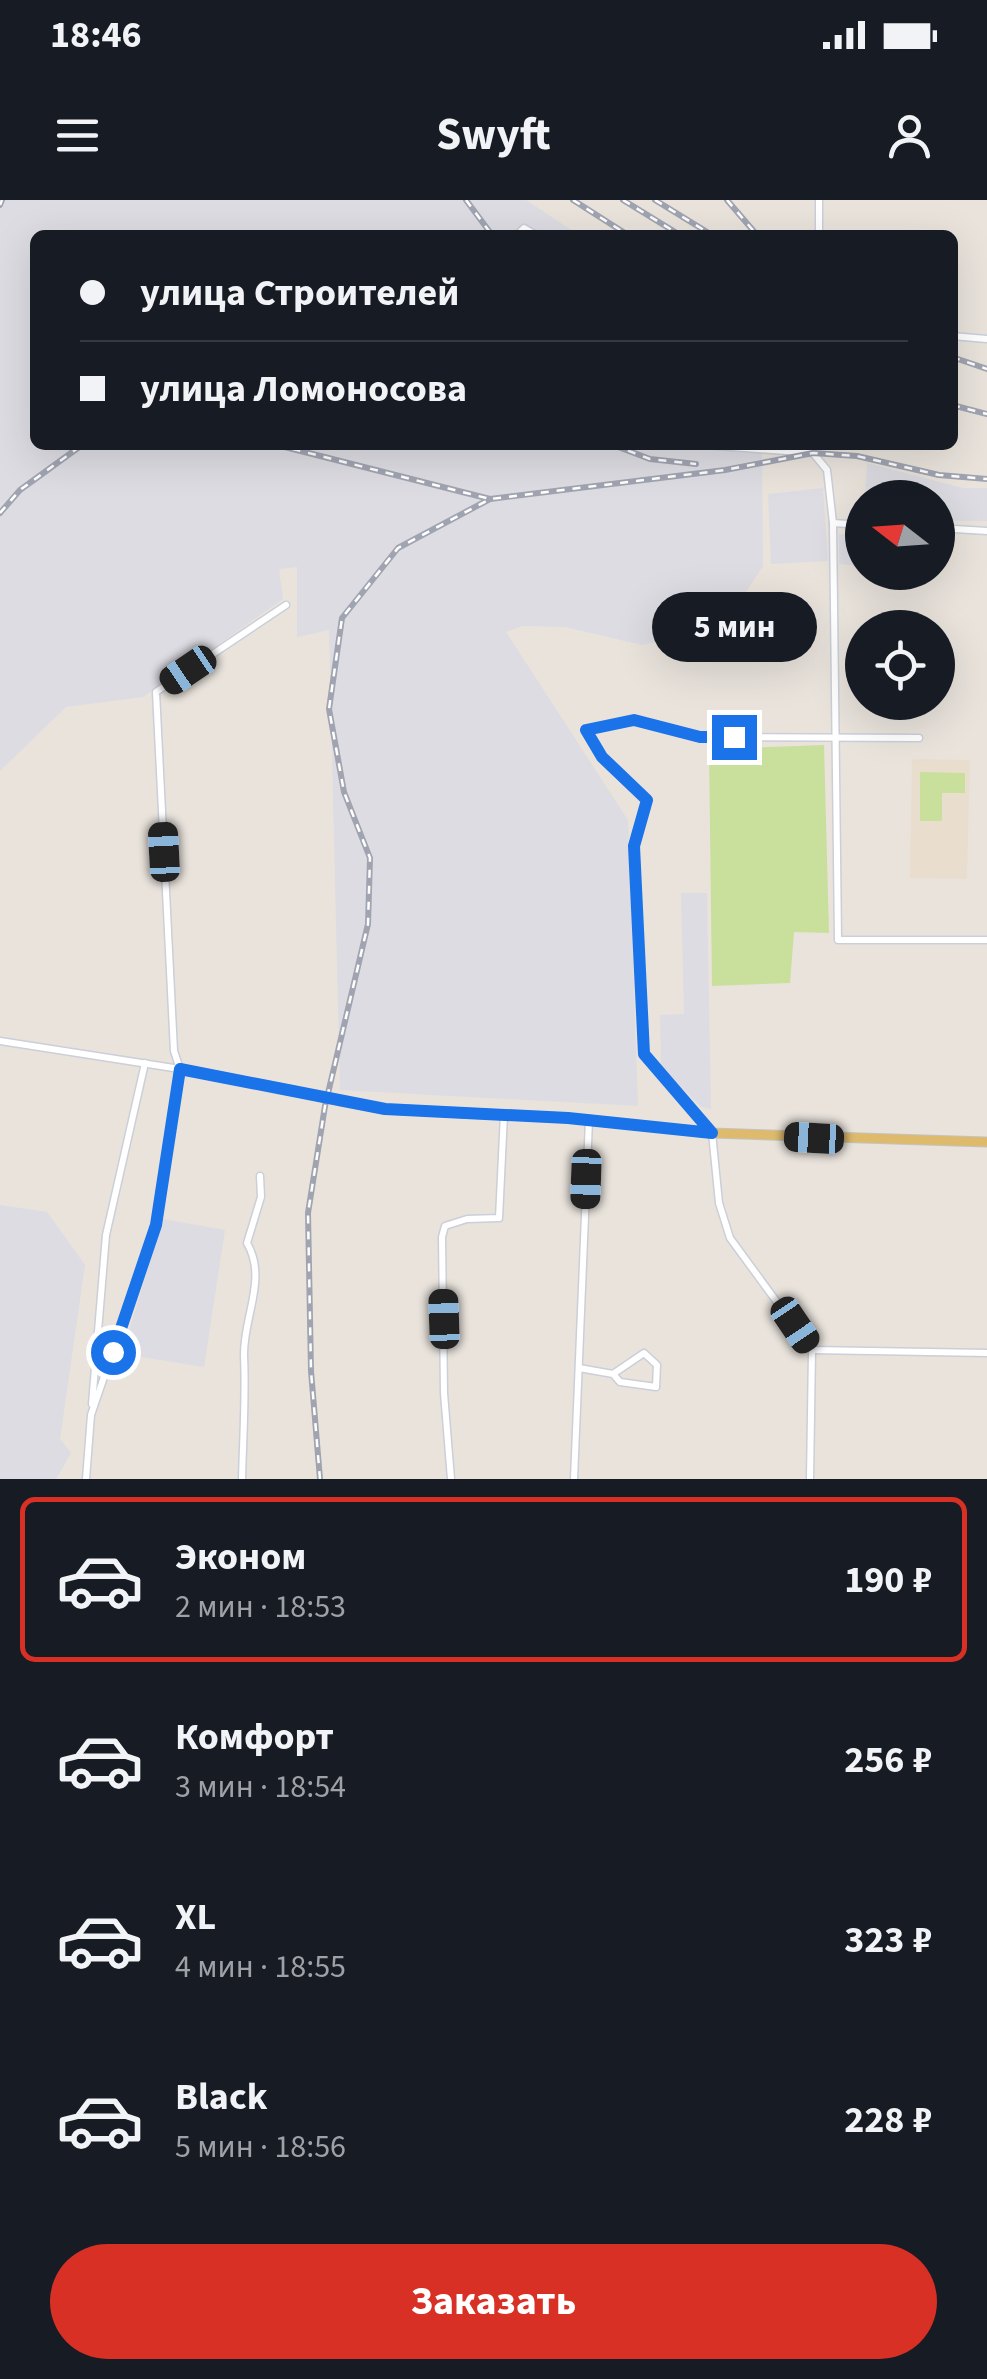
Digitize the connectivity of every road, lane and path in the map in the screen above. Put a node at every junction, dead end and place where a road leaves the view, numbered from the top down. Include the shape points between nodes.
1 (819, 200) edge
2 (819, 230) edge
3 (958, 337) edge
4 (987, 339) edge
5 (765, 450) edge
6 (833, 523) junction
7 (845, 524) edge
8 (955, 529) edge
9 (987, 531) edge
10 (286, 606) dead end
11 (836, 738) junction
12 (919, 738) dead end
13 (987, 940) edge
14 (0, 1041) edge
15 (145, 1063) junction
16 (180, 1069) junction
17 (504, 1114) junction
18 (589, 1120) junction
19 (712, 1133) junction
20 (987, 1142) edge
21 (260, 1176) dead end
22 (812, 1350) junction
23 (987, 1354) edge
24 (579, 1368) junction
25 (613, 1374) junction
26 (91, 1415) junction
27 (86, 1479) edge
28 (242, 1479) edge
29 (451, 1479) edge
30 (574, 1479) edge
31 (810, 1479) edge

1 - 2 street
3 - 4 street
5 - 6 street via 813,454 828,470
6 - 7 street
6 - 11 street
8 - 9 street
10 - 16 street via 156,692
11 - 12 street
11 - 13 street via 838,940
11 - 19 street via 700,737 634,720 586,730 602,757 647,800 634,846 644,1054
14 - 15 street
15 - 16 street
15 - 26 street via 106,1235
16 - 17 main road, bridge via 385,1109
16 - 26 street via 156,1225
17 - 18 main road
17 - 29 street via 499,1218 453,1222 442,1237
18 - 19 main road
18 - 24 street
19 - 20 main road
19 - 22 street via 718,1203 730,1238
21 - 28 street via 247,1243 256,1258 244,1354
22 - 23 street
22 - 31 street
24 - 25 street
24 - 30 street
25 - 25 street via 644,1353 657,1365 656,1387 620,1382
26 - 27 street

